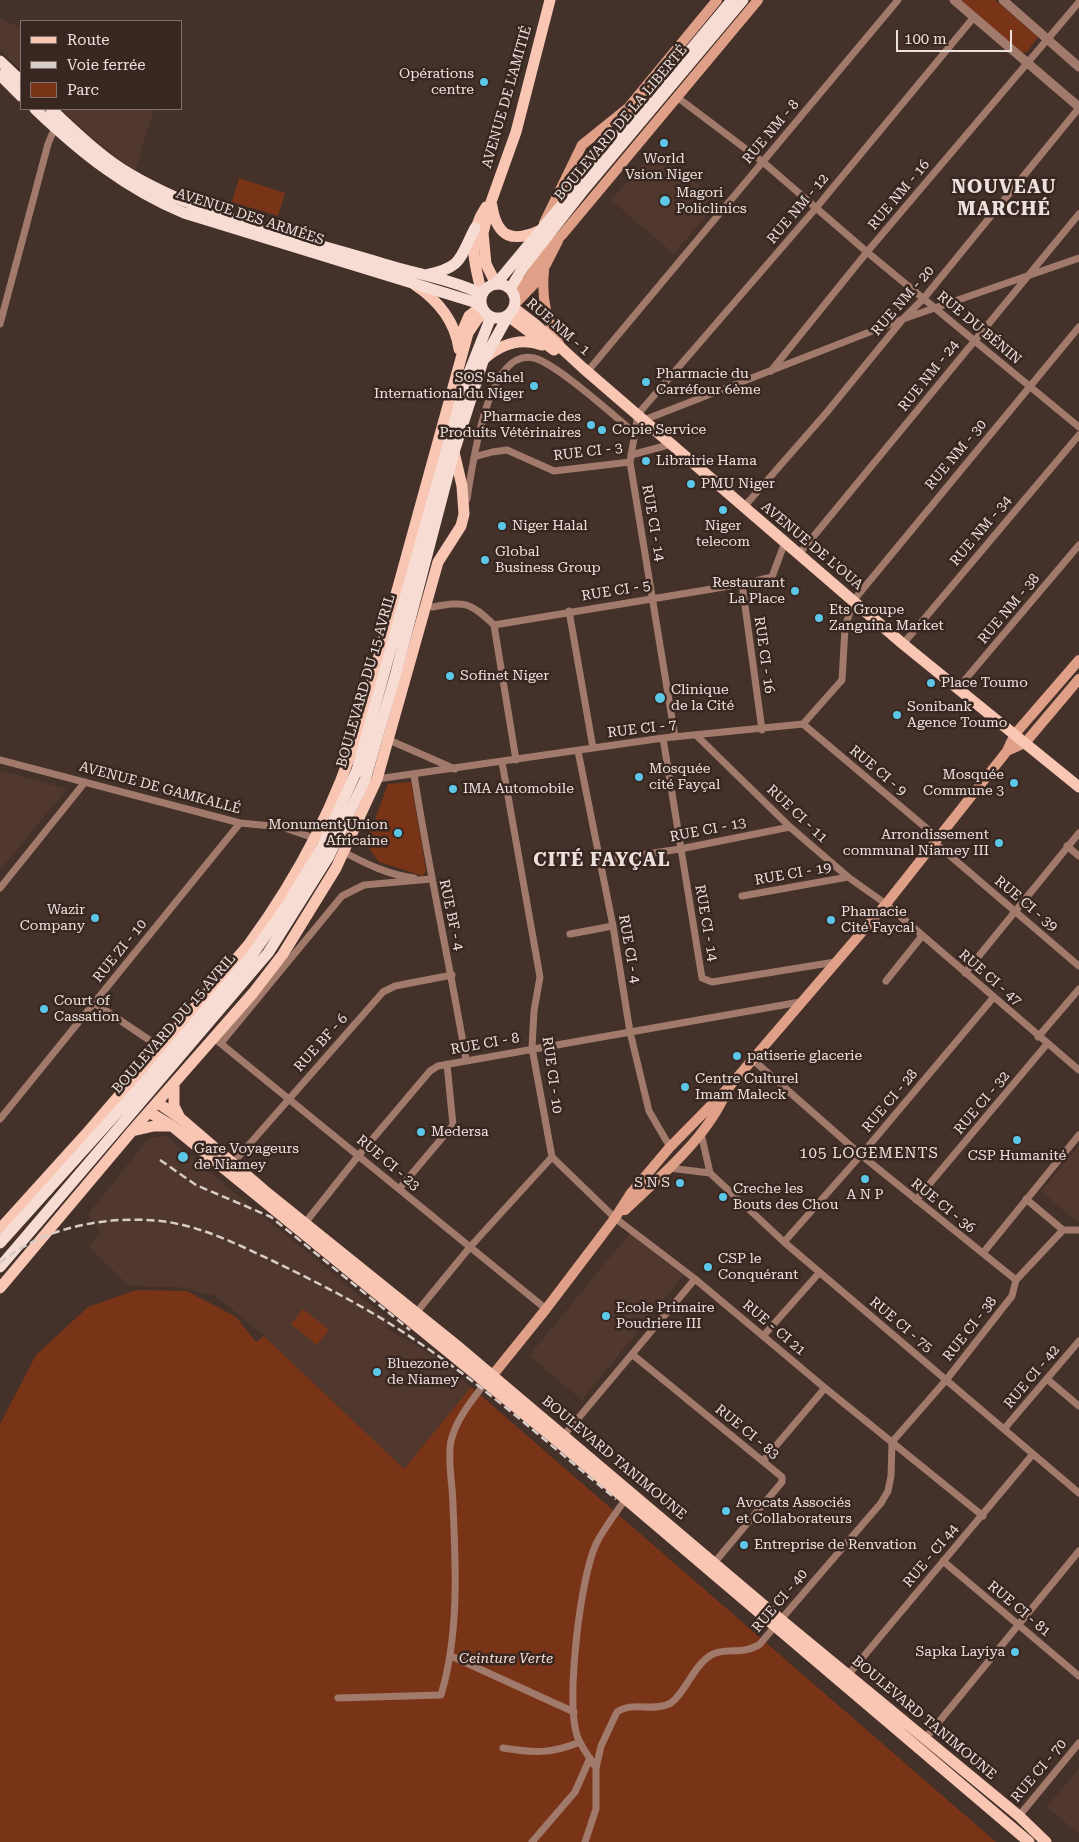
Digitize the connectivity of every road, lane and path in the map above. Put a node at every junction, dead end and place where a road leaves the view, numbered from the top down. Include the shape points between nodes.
1 (550, 0) edge
2 (717, 0) edge
3 (732, 0) edge
4 (743, 0) edge
5 (758, 0) edge
6 (898, 0) edge
7 (954, 0) edge
8 (1003, 0) edge
9 (1079, 2) edge
10 (974, 17) junction
11 (1048, 39) junction
12 (0, 61) edge
13 (1027, 63) junction
14 (1079, 67) edge
15 (0, 75) edge
16 (20, 80) edge
17 (20, 95) edge
18 (677, 97) junction
19 (1079, 108) edge
20 (36, 110) edge
21 (52, 110) edge
22 (60, 117) junction
23 (55, 128) junction
24 (763, 162) junction
25 (491, 202) junction
26 (816, 208) junction
27 (1079, 214) edge
28 (474, 228) junction
29 (541, 230) junction
30 (562, 235) junction
31 (867, 252) junction
32 (1079, 258) edge
33 (524, 266) junction
34 (544, 270) junction
35 (424, 276) junction
36 (1030, 276) junction
37 (496, 284) junction
38 (415, 285) junction
39 (482, 294) junction
40 (924, 298) junction
41 (512, 302) junction
42 (936, 308) junction
43 (486, 312) junction
44 (903, 319) junction
45 (0, 324) edge
46 (1079, 327) edge
47 (975, 340) junction
48 (459, 349) junction
49 (557, 349) junction
50 (483, 361) junction
51 (457, 370) junction
52 (585, 370) junction
53 (771, 371) junction
54 (1030, 386) junction
55 (641, 417) junction
56 (1079, 427) edge
57 (635, 433) junction
58 (1079, 435) edge
59 (672, 444) junction
60 (454, 452) junction
61 (474, 457) junction
62 (630, 459) junction
63 (743, 508) junction
64 (464, 514) junction
65 (785, 542) junction
66 (1079, 545) edge
67 (798, 554) junction
68 (742, 584) junction
69 (654, 597) junction
70 (852, 601) junction
71 (433, 607) dead end
72 (569, 611) junction
73 (494, 625) junction
74 (903, 644) junction
75 (1079, 660) edge
76 (1079, 679) edge
77 (958, 688) junction
78 (803, 724) junction
79 (762, 730) junction
80 (1015, 734) junction
81 (696, 735) junction
82 (675, 737) junction
83 (662, 738) junction
84 (389, 740) junction
85 (1025, 743) junction
86 (593, 748) junction
87 (578, 750) junction
88 (1007, 751) junction
89 (0, 760) edge
90 (516, 760) junction
91 (502, 762) junction
92 (455, 769) junction
93 (414, 775) junction
94 (377, 779) junction
95 (85, 782) junction
96 (1079, 787) edge
97 (240, 823) junction
98 (790, 827) junction
99 (1079, 833) edge
100 (314, 838) junction
101 (936, 840) junction
102 (1067, 846) junction
103 (680, 849) junction
104 (344, 852) junction
105 (1079, 856) edge
106 (600, 861) junction
107 (848, 876) junction
108 (431, 880) junction
109 (0, 888) edge
110 (742, 896) dead end
111 (886, 904) junction
112 (1016, 912) junction
113 (613, 926) junction
114 (570, 934) dead end
115 (922, 936) junction
116 (835, 962) junction
117 (1079, 966) edge
118 (965, 973) junction
119 (452, 975) junction
120 (886, 981) dead end
121 (1079, 989) edge
122 (993, 998) junction
123 (93, 1002) junction
124 (800, 1002) junction
125 (630, 1032) junction
126 (1038, 1037) junction
127 (217, 1041) junction
128 (1047, 1044) junction
129 (160, 1048) junction
130 (532, 1048) junction
131 (752, 1059) junction
132 (466, 1060) junction
133 (447, 1064) junction
134 (1079, 1070) edge
135 (174, 1083) junction
136 (729, 1088) junction
137 (290, 1098) junction
138 (158, 1103) junction
139 (149, 1112) junction
140 (0, 1119) edge
141 (176, 1122) junction
142 (132, 1131) junction
143 (188, 1132) junction
144 (700, 1132) junction
145 (1079, 1135) edge
146 (670, 1147) junction
147 (359, 1155) junction
148 (861, 1155) junction
149 (552, 1157) junction
150 (232, 1164) junction
151 (669, 1168) junction
152 (710, 1173) junction
153 (399, 1189) junction
154 (1026, 1199) junction
155 (916, 1200) junction
156 (615, 1218) junction
157 (305, 1223) junction
158 (0, 1229) edge
159 (1063, 1230) junction
160 (1079, 1230) edge
161 (784, 1242) junction
162 (0, 1243) edge
163 (470, 1246) junction
164 (983, 1253) junction
165 (0, 1267) edge
166 (819, 1273) junction
167 (695, 1279) junction
168 (1016, 1280) junction
169 (0, 1288) edge
170 (546, 1309) junction
171 (416, 1314) junction
172 (764, 1336) junction
173 (1079, 1341) edge
174 (633, 1355) junction
175 (490, 1379) junction
176 (947, 1379) junction
177 (1047, 1379) junction
178 (824, 1388) junction
179 (1079, 1406) edge
180 (1004, 1429) junction
181 (565, 1434) junction
182 (892, 1442) junction
183 (1033, 1454) junction
184 (763, 1461) junction
185 (1079, 1493) edge
186 (626, 1500) junction
187 (983, 1516) junction
188 (1079, 1551) edge
189 (942, 1561) junction
190 (714, 1563) junction
191 (777, 1623) junction
192 (1019, 1625) junction
193 (451, 1656) junction
194 (1078, 1672) edge
195 (848, 1675) junction
196 (338, 1698) dead end
197 (574, 1712) junction
198 (925, 1738) junction
199 (580, 1742) junction
200 (1079, 1743) edge
201 (503, 1748) dead end
202 (917, 1748) junction
203 (590, 1758) junction
204 (596, 1768) junction
205 (1019, 1816) junction
206 (532, 1842) edge
207 (585, 1842) edge
208 (1028, 1842) edge
209 (1046, 1842) edge

1 - 25 main road, AVENUE DE L'AMITIÉ via 516,132
2 - 29 main road, BOULEVARD DE LA LIBERTÉ via 628,108 582,145
3 - 29 highway, BOULEVARD DE LA LIBERTÉ
4 - 33 highway, BOULEVARD DE LA LIBERTÉ
5 - 18 main road, BOULEVARD DE LA LIBERTÉ
6 - 24 street, RUE NM - 8
7 - 10 street
8 - 11 street
9 - 11 street, RUE NM - 16
10 - 13 street
10 - 26 street, RUE NM - 12
11 - 13 street, RUE NM - 16
11 - 14 street
12 - 16 highway
13 - 19 street
13 - 31 street, RUE NM - 16
15 - 17 highway
18 - 24 street, RUE DU BÉNIN
18 - 30 main road, BOULEVARD DE LA LIBERTÉ
19 - 40 street, RUE NM - 20
20 - 23 highway, AVENUE DES ARMÉES
21 - 22 highway, AVENUE DES ARMÉES
22 - 23 street
22 - 35 highway, AVENUE DES ARMÉES via 100,153 130,174 188,203
23 - 38 highway, AVENUE DES ARMÉES via 117,179 151,199 184,213
23 - 45 street
24 - 26 street, RUE DU BÉNIN
24 - 52 street, RUE NM - 8
25 - 28 main road
25 - 29 main road via 497,224 504,234 522,238
25 - 37 main road via 483,246 486,264
26 - 31 street, RUE DU BÉNIN
26 - 55 street, RUE NM - 12
27 - 36 street, RUE NM - 24
28 - 35 highway via 458,261 449,270
28 - 39 main road via 473,252
29 - 33 main road, BOULEVARD DE LA LIBERTÉ
29 - 37 highway, BOULEVARD DE LA LIBERTÉ
30 - 34 main road, BOULEVARD DE LA LIBERTÉ
30 - 41 main road, BOULEVARD DE LA LIBERTÉ via 542,255 531,277
31 - 40 street, RUE DU BÉNIN
31 - 53 street, RUE NM - 16
32 - 36 street
33 - 41 highway, BOULEVARD DE LA LIBERTÉ
34 - 41 main road, BOULEVARD DE LA LIBERTÉ
34 - 49 main road via 544,308
35 - 39 highway, AVENUE DES ARMÉES
36 - 42 street
36 - 47 street, RUE NM - 24
37 - 39 highway, BOULEVARD DE LA LIBERTÉ
37 - 41 highway
38 - 43 highway, AVENUE DES ARMÉES via 474,302
38 - 48 main road via 447,314 456,332
39 - 43 highway
40 - 42 street, RUE DU BÉNIN
40 - 44 street, RUE NM - 20
41 - 43 highway via 499,319
41 - 49 main road, RUE NM - 1
41 - 50 highway, BOULEVARD DU 15 AVRIL
42 - 44 street
42 - 47 street, RUE DU BÉNIN
43 - 48 main road, BOULEVARD DU 15 AVRIL via 469,316 460,336
43 - 51 main road, BOULEVARD DU 15 AVRIL via 468,332
43 - 162 highway, BOULEVARD DU 15 AVRIL via 370,729 357,770 322,847 286,908 252,955 142,1086
44 - 53 street
44 - 63 street, RUE NM - 20
46 - 54 street, RUE NM - 30
47 - 54 street, RUE DU BÉNIN
47 - 67 street, RUE NM - 24
48 - 51 main road, BOULEVARD DU 15 AVRIL
49 - 50 main road via 533,342 515,342 498,349
49 - 52 main road, RUE NM - 1
50 - 60 highway, BOULEVARD DU 15 AVRIL
51 - 100 main road, BOULEVARD DU 15 AVRIL via 354,746 336,794
52 - 55 main road, AVENUE DE L'OUA
53 - 55 street
54 - 56 street, RUE DU BÉNIN
54 - 70 street, RUE NM - 30
55 - 57 street, RUE CI - 3
55 - 59 main road, AVENUE DE L'OUA
57 - 61 street via 554,368 535,358 528,358 516,362 498,378 485,408
57 - 62 street, RUE CI - 3
58 - 74 street, RUE NM - 34
59 - 62 street
59 - 63 main road, AVENUE DE L'OUA
60 - 64 main road
60 - 165 highway, BOULEVARD DU 15 AVRIL via 372,760 329,856 262,960
61 - 62 street, RUE CI - 3 via 508,450 554,471
61 - 64 street
62 - 69 street, RUE CI - 14
63 - 65 main road, AVENUE DE L'OUA
64 - 84 main road via 456,536 438,562
65 - 67 main road, AVENUE DE L'OUA
65 - 68 street, RUE CI - 5 via 772,577
66 - 77 street, RUE NM - 38
67 - 70 main road, AVENUE DE L'OUA
68 - 69 street, RUE CI - 5
68 - 79 street, RUE CI - 16
69 - 72 street, RUE CI - 5
69 - 82 street, RUE CI - 14
70 - 74 main road, AVENUE DE L'OUA
70 - 78 street via 845,628 842,680
71 - 73 street via 457,602 469,605
72 - 73 street, RUE CI - 5
72 - 86 street
73 - 90 street
74 - 77 main road, AVENUE DE L'OUA
75 - 80 main road
76 - 85 main road
77 - 80 main road, AVENUE DE L'OUA
78 - 79 street, RUE CI - 7
78 - 101 street, RUE CI - 9
79 - 81 street, RUE CI - 7
80 - 85 main road, AVENUE DE L'OUA
80 - 88 main road
81 - 82 street, RUE CI - 7
81 - 98 street, RUE CI - 11
82 - 83 street, RUE CI - 7
83 - 86 street, RUE CI - 7
83 - 103 street, RUE CI - 14
84 - 92 street
84 - 94 main road
85 - 88 main road
85 - 96 main road, AVENUE DE L'OUA
86 - 87 street, RUE CI - 7
87 - 90 street, RUE CI - 7
87 - 106 street, RUE CI - 4
88 - 101 main road
89 - 95 street, AVENUE DE GAMKALLÉ
90 - 91 street, RUE CI - 7
91 - 92 street, RUE CI - 7
91 - 130 street, RUE CI - 10 via 540,977
92 - 93 street, RUE CI - 7
93 - 94 street, RUE CI - 7
93 - 108 street, RUE BF - 4
94 - 104 main road
95 - 97 street, AVENUE DE GAMKALLÉ
95 - 109 street
97 - 100 street, AVENUE DE GAMKALLÉ via 282,827
97 - 123 street, RUE ZI - 10
98 - 103 street, RUE CI - 13
98 - 107 street, RUE CI - 11
99 - 102 street
100 - 129 main road, BOULEVARD DU 15 AVRIL via 269,917
101 - 111 main road
101 - 112 street, RUE CI - 39
102 - 105 street
102 - 112 street
103 - 106 street, RUE CI - 13
103 - 116 street, RUE CI - 14 via 702,978 707,981
104 - 108 street via 402,876
104 - 127 main road via 283,954
106 - 113 street, RUE CI - 4
107 - 110 street, RUE CI - 19
107 - 111 street, RUE CI - 11
108 - 119 street, RUE BF - 4
108 - 127 street via 364,885 342,896
111 - 115 street, RUE CI - 47
111 - 116 main road
112 - 117 street, RUE CI - 39
112 - 118 street
113 - 114 street
113 - 125 street, RUE CI - 4
115 - 118 street, RUE CI - 47
115 - 120 street
116 - 124 main road
118 - 122 street, RUE CI - 47
119 - 132 street, RUE BF - 4
119 - 137 street, RUE BF - 6 via 395,986 383,992
121 - 126 street
122 - 126 street, RUE CI - 47
122 - 148 street, RUE CI - 28
123 - 129 street
123 - 140 street, RUE ZI - 10
124 - 125 street, RUE CI - 8
124 - 131 main road
125 - 130 street, RUE CI - 8
125 - 146 street, RUE CI - 4 via 649,1111
126 - 128 street, RUE CI - 47
127 - 135 main road
127 - 137 street, RUE CI - 23
128 - 134 street, RUE CI - 47
128 - 155 street, RUE CI - 32
129 - 158 main road, BOULEVARD DU 15 AVRIL
130 - 132 street, RUE CI - 8
130 - 149 street, RUE CI - 10
131 - 136 main road
131 - 148 street, RUE CI - 36
132 - 133 street, RUE CI - 8
133 - 147 street, RUE CI - 8 via 430,1071
133 - 153 street via 453,1125
135 - 138 main road
135 - 141 main road
136 - 144 main road
136 - 146 main road
137 - 147 street, RUE CI - 23
137 - 150 street, RUE BF - 6
138 - 139 main road
138 - 141 main road, BOULEVARD TANIMOUNE
139 - 141 main road, BOULEVARD TANIMOUNE
139 - 142 main road
141 - 142 main road
141 - 143 main road, BOULEVARD TANIMOUNE
142 - 169 main road
143 - 150 main road, BOULEVARD TANIMOUNE
143 - 175 main road, BOULEVARD TANIMOUNE
144 - 151 main road
144 - 152 street
145 - 154 street
146 - 156 main road via 631,1193
147 - 153 street, RUE CI - 23
147 - 157 street, RUE CI - 8
148 - 155 street, RUE CI - 36
148 - 161 street, RUE CI - 28
149 - 156 street, RUE - CI 21
149 - 163 street
150 - 157 main road, BOULEVARD TANIMOUNE
151 - 152 street
151 - 156 main road
152 - 161 street, RUE CI - 75
153 - 163 street, RUE CI - 23
154 - 159 street
154 - 164 street
155 - 164 street, RUE CI - 36
156 - 167 street, RUE - CI 21
156 - 170 main road
157 - 171 main road, BOULEVARD TANIMOUNE
159 - 160 street
159 - 168 street, RUE CI - 38
161 - 166 street, RUE CI - 75
163 - 170 street, RUE CI - 23
163 - 171 street
164 - 168 street, RUE CI - 36
166 - 172 street
166 - 176 street, RUE CI - 75
167 - 172 street, RUE - CI 21
167 - 174 street
168 - 176 street, RUE CI - 38 via 1012,1296
170 - 175 main road
171 - 175 main road, BOULEVARD TANIMOUNE
172 - 178 street, RUE - CI 21
173 - 177 street, RUE CI - 42
174 - 181 street
174 - 184 street, RUE CI - 83
175 - 181 main road, BOULEVARD TANIMOUNE
175 - 186 main road, BOULEVARD TANIMOUNE
175 - 193 street via 467,1407 451,1441 454,1590
176 - 180 street, RUE CI - 75
176 - 182 street, RUE CI - 38
177 - 179 street
177 - 180 street, RUE CI - 42
178 - 182 street, RUE - CI 21
178 - 184 street
180 - 183 street, RUE CI - 75
181 - 190 main road, BOULEVARD TANIMOUNE
182 - 187 street, RUE - CI 21
182 - 191 street, RUE CI - 40 via 891,1476 881,1503
183 - 185 street, RUE CI - 75
183 - 187 street, RUE - CI 44
184 - 190 street, RUE CI - 83 via 782,1477 782,1482
186 - 191 main road, BOULEVARD TANIMOUNE
186 - 197 street via 596,1546 588,1571 578,1628
187 - 189 street, RUE - CI 44
188 - 192 street
189 - 192 street, RUE CI - 81
189 - 195 street, RUE - CI 44
190 - 191 main road, BOULEVARD TANIMOUNE
191 - 195 main road, BOULEVARD TANIMOUNE
191 - 202 main road, BOULEVARD TANIMOUNE
191 - 204 street, RUE CI - 40 via 759,1645 711,1655 688,1678 670,1703 631,1706 617,1712 601,1746
192 - 194 street, RUE CI - 81
192 - 198 street
193 - 196 street via 441,1695
193 - 197 street
195 - 198 main road, BOULEVARD TANIMOUNE
197 - 199 street
198 - 202 street
198 - 205 main road, BOULEVARD TANIMOUNE
199 - 201 street via 543,1752
199 - 203 street
200 - 205 street, RUE CI - 70
202 - 208 main road, BOULEVARD TANIMOUNE
203 - 204 street
203 - 206 street via 575,1792
204 - 207 street, RUE CI - 40 via 596,1809
205 - 209 main road, BOULEVARD TANIMOUNE

